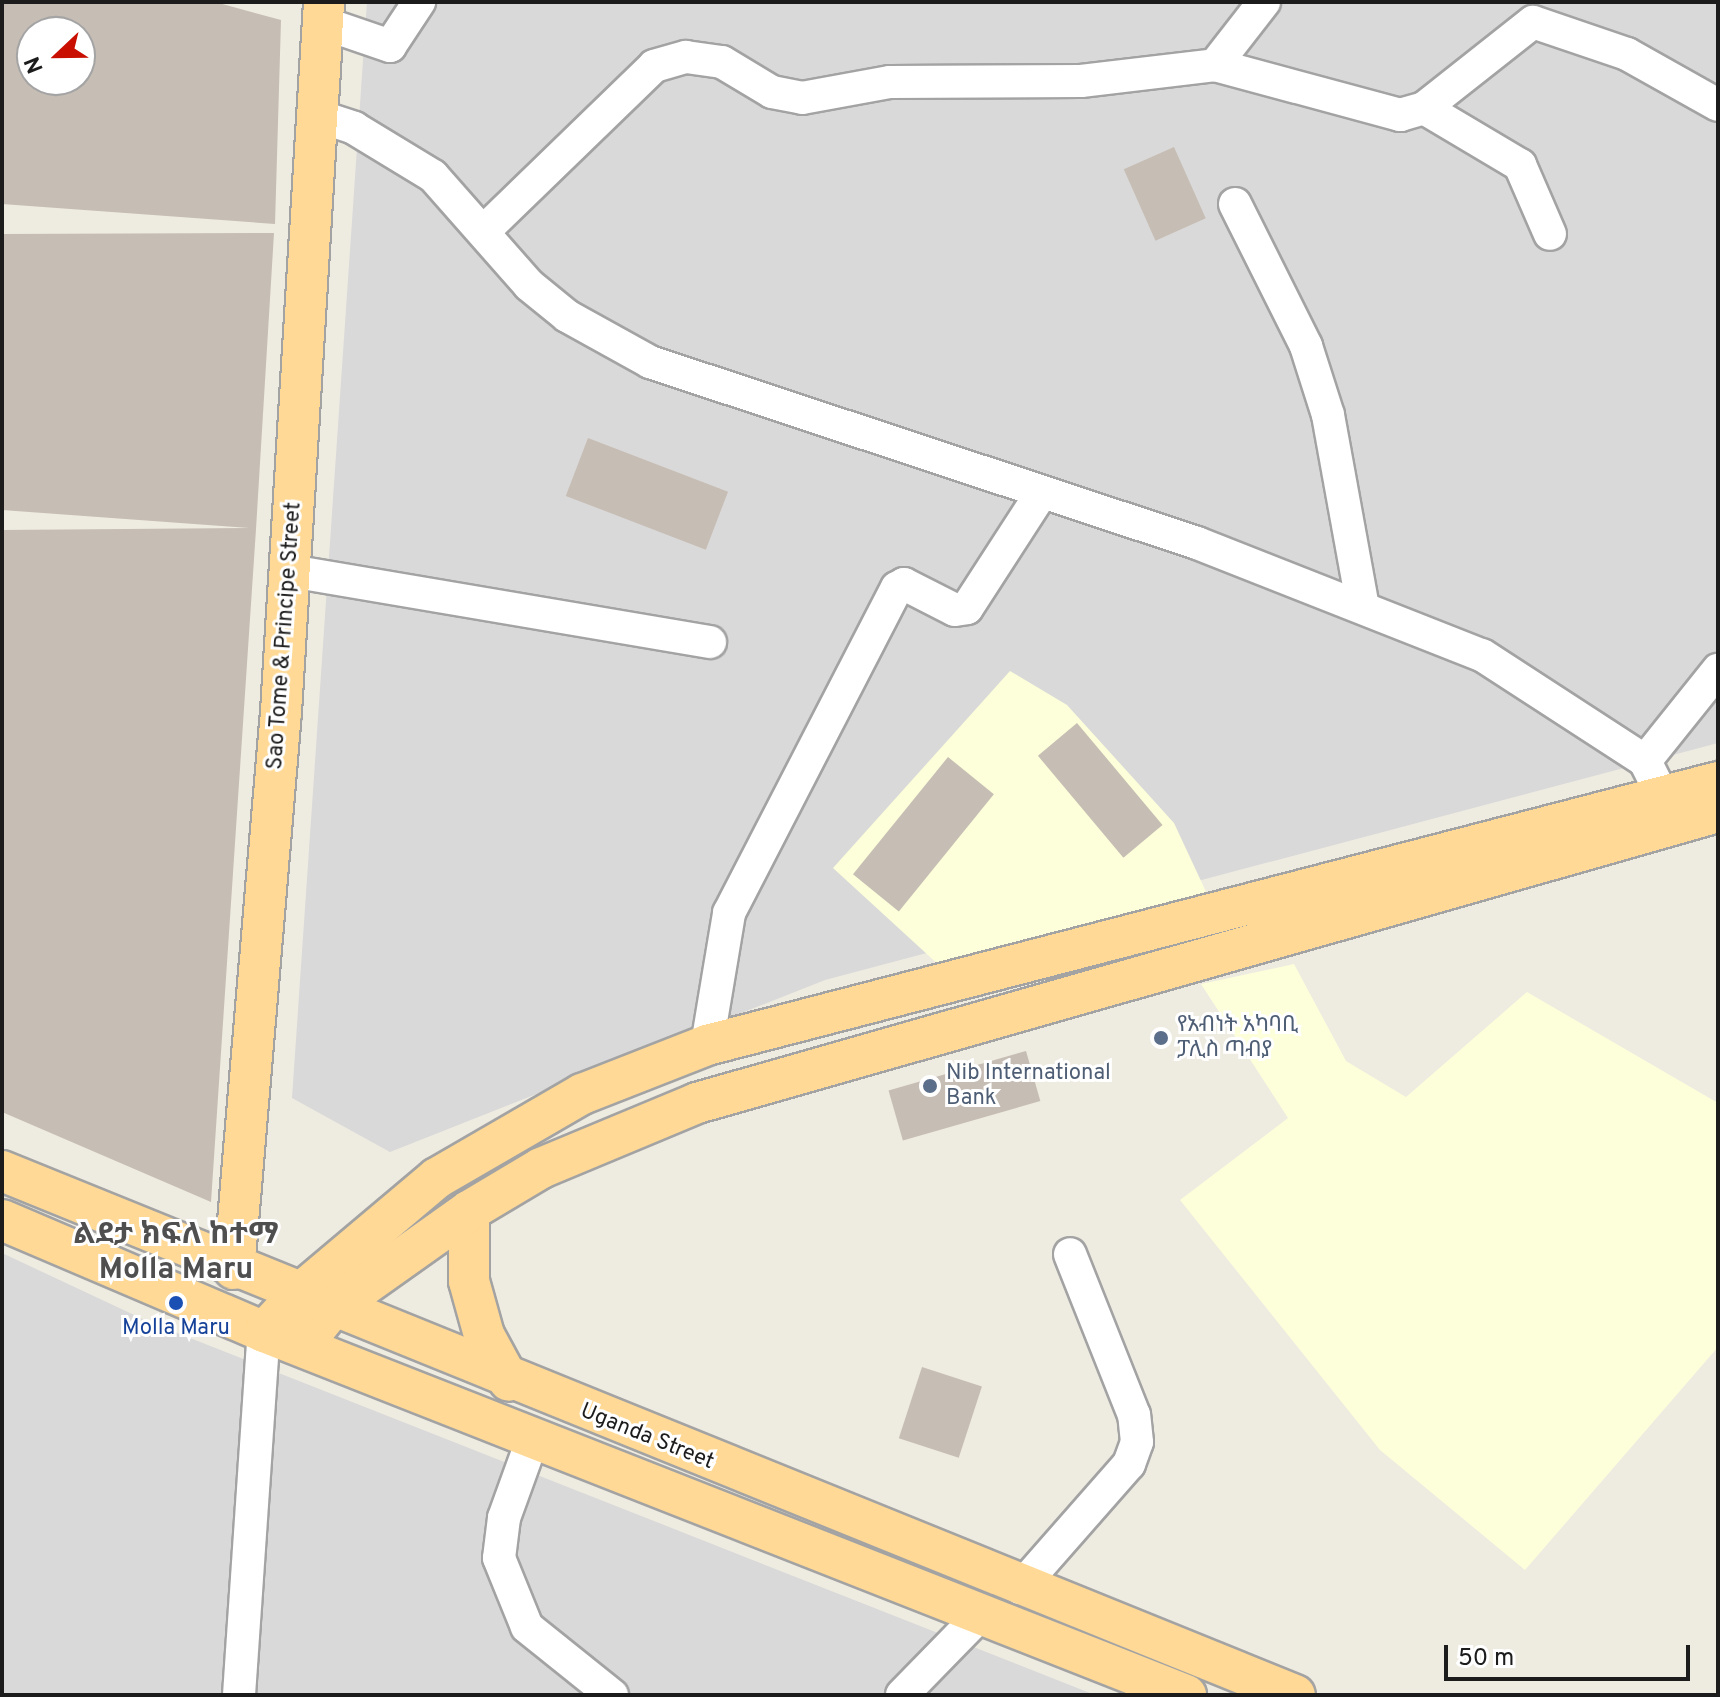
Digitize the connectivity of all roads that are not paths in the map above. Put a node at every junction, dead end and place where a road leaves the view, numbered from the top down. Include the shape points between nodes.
1 (419, 2) edge
2 (1264, 2) edge
3 (324, 13) edge
4 (1215, 65) junction
5 (1718, 105) edge
6 (1424, 108) junction
7 (318, 116) junction
8 (1235, 204) dead end
9 (486, 229) junction
10 (1550, 234) dead end
11 (1042, 492) junction
12 (290, 571) junction
13 (1363, 607) junction
14 (710, 642) dead end
15 (1718, 670) edge
16 (1645, 761) junction
17 (1718, 782) edge
18 (1663, 797) junction
19 (1718, 812) edge
20 (707, 1045) junction
21 (2, 1171) edge
22 (469, 1211) junction
23 (2, 1220) edge
24 (1070, 1254) dead end
25 (234, 1269) junction
26 (315, 1302) junction
27 (264, 1332) junction
28 (303, 1344) junction
29 (509, 1381) junction
30 (534, 1435) junction
31 (1020, 1588) junction
32 (982, 1613) junction
33 (239, 1695) edge
34 (612, 1695) edge
35 (902, 1695) edge
36 (1186, 1695) edge
37 (1295, 1695) edge

1 - 3 street via 390,46
2 - 4 street
3 - 7 main road, Sao Tome & Principe Street
4 - 6 street via 1400,115
4 - 9 street via 1081,81 890,82 802,98 772,92 722,62 671,60 654,66
5 - 6 street via 1627,54 1533,22
6 - 10 street via 1520,165
7 - 9 street via 406,156
7 - 12 main road, Sao Tome & Principe Street
8 - 13 street via 1306,346 1328,415
9 - 11 street via 529,285 567,316 650,362
11 - 13 street
11 - 20 street via 967,608 955,610 904,584 897,588 729,913
12 - 14 street
12 - 25 main road, Sao Tome & Principe Street
13 - 16 street via 1482,655
15 - 16 street
16 - 18 street
17 - 18 main road
18 - 20 main road
19 - 22 main road via 697,1103 554,1162
20 - 26 main road via 582,1094 437,1178
21 - 25 main road, Uganda Street
22 - 26 main road
22 - 29 main road via 469,1281 484,1335
23 - 27 main road, Uganda Street
24 - 31 street via 1134,1415 1137,1442 1129,1464
25 - 26 main road, Uganda Street
26 - 27 main road
26 - 28 main road
26 - 29 main road, Uganda Street
27 - 28 main road, Uganda Street
27 - 33 street
28 - 30 main road, Uganda Street
29 - 31 main road, Uganda Street
30 - 32 main road, Uganda Street
30 - 34 street via 504,1518 503,1570 527,1627
31 - 37 main road, Uganda Street
32 - 35 street
32 - 36 main road, Uganda Street

